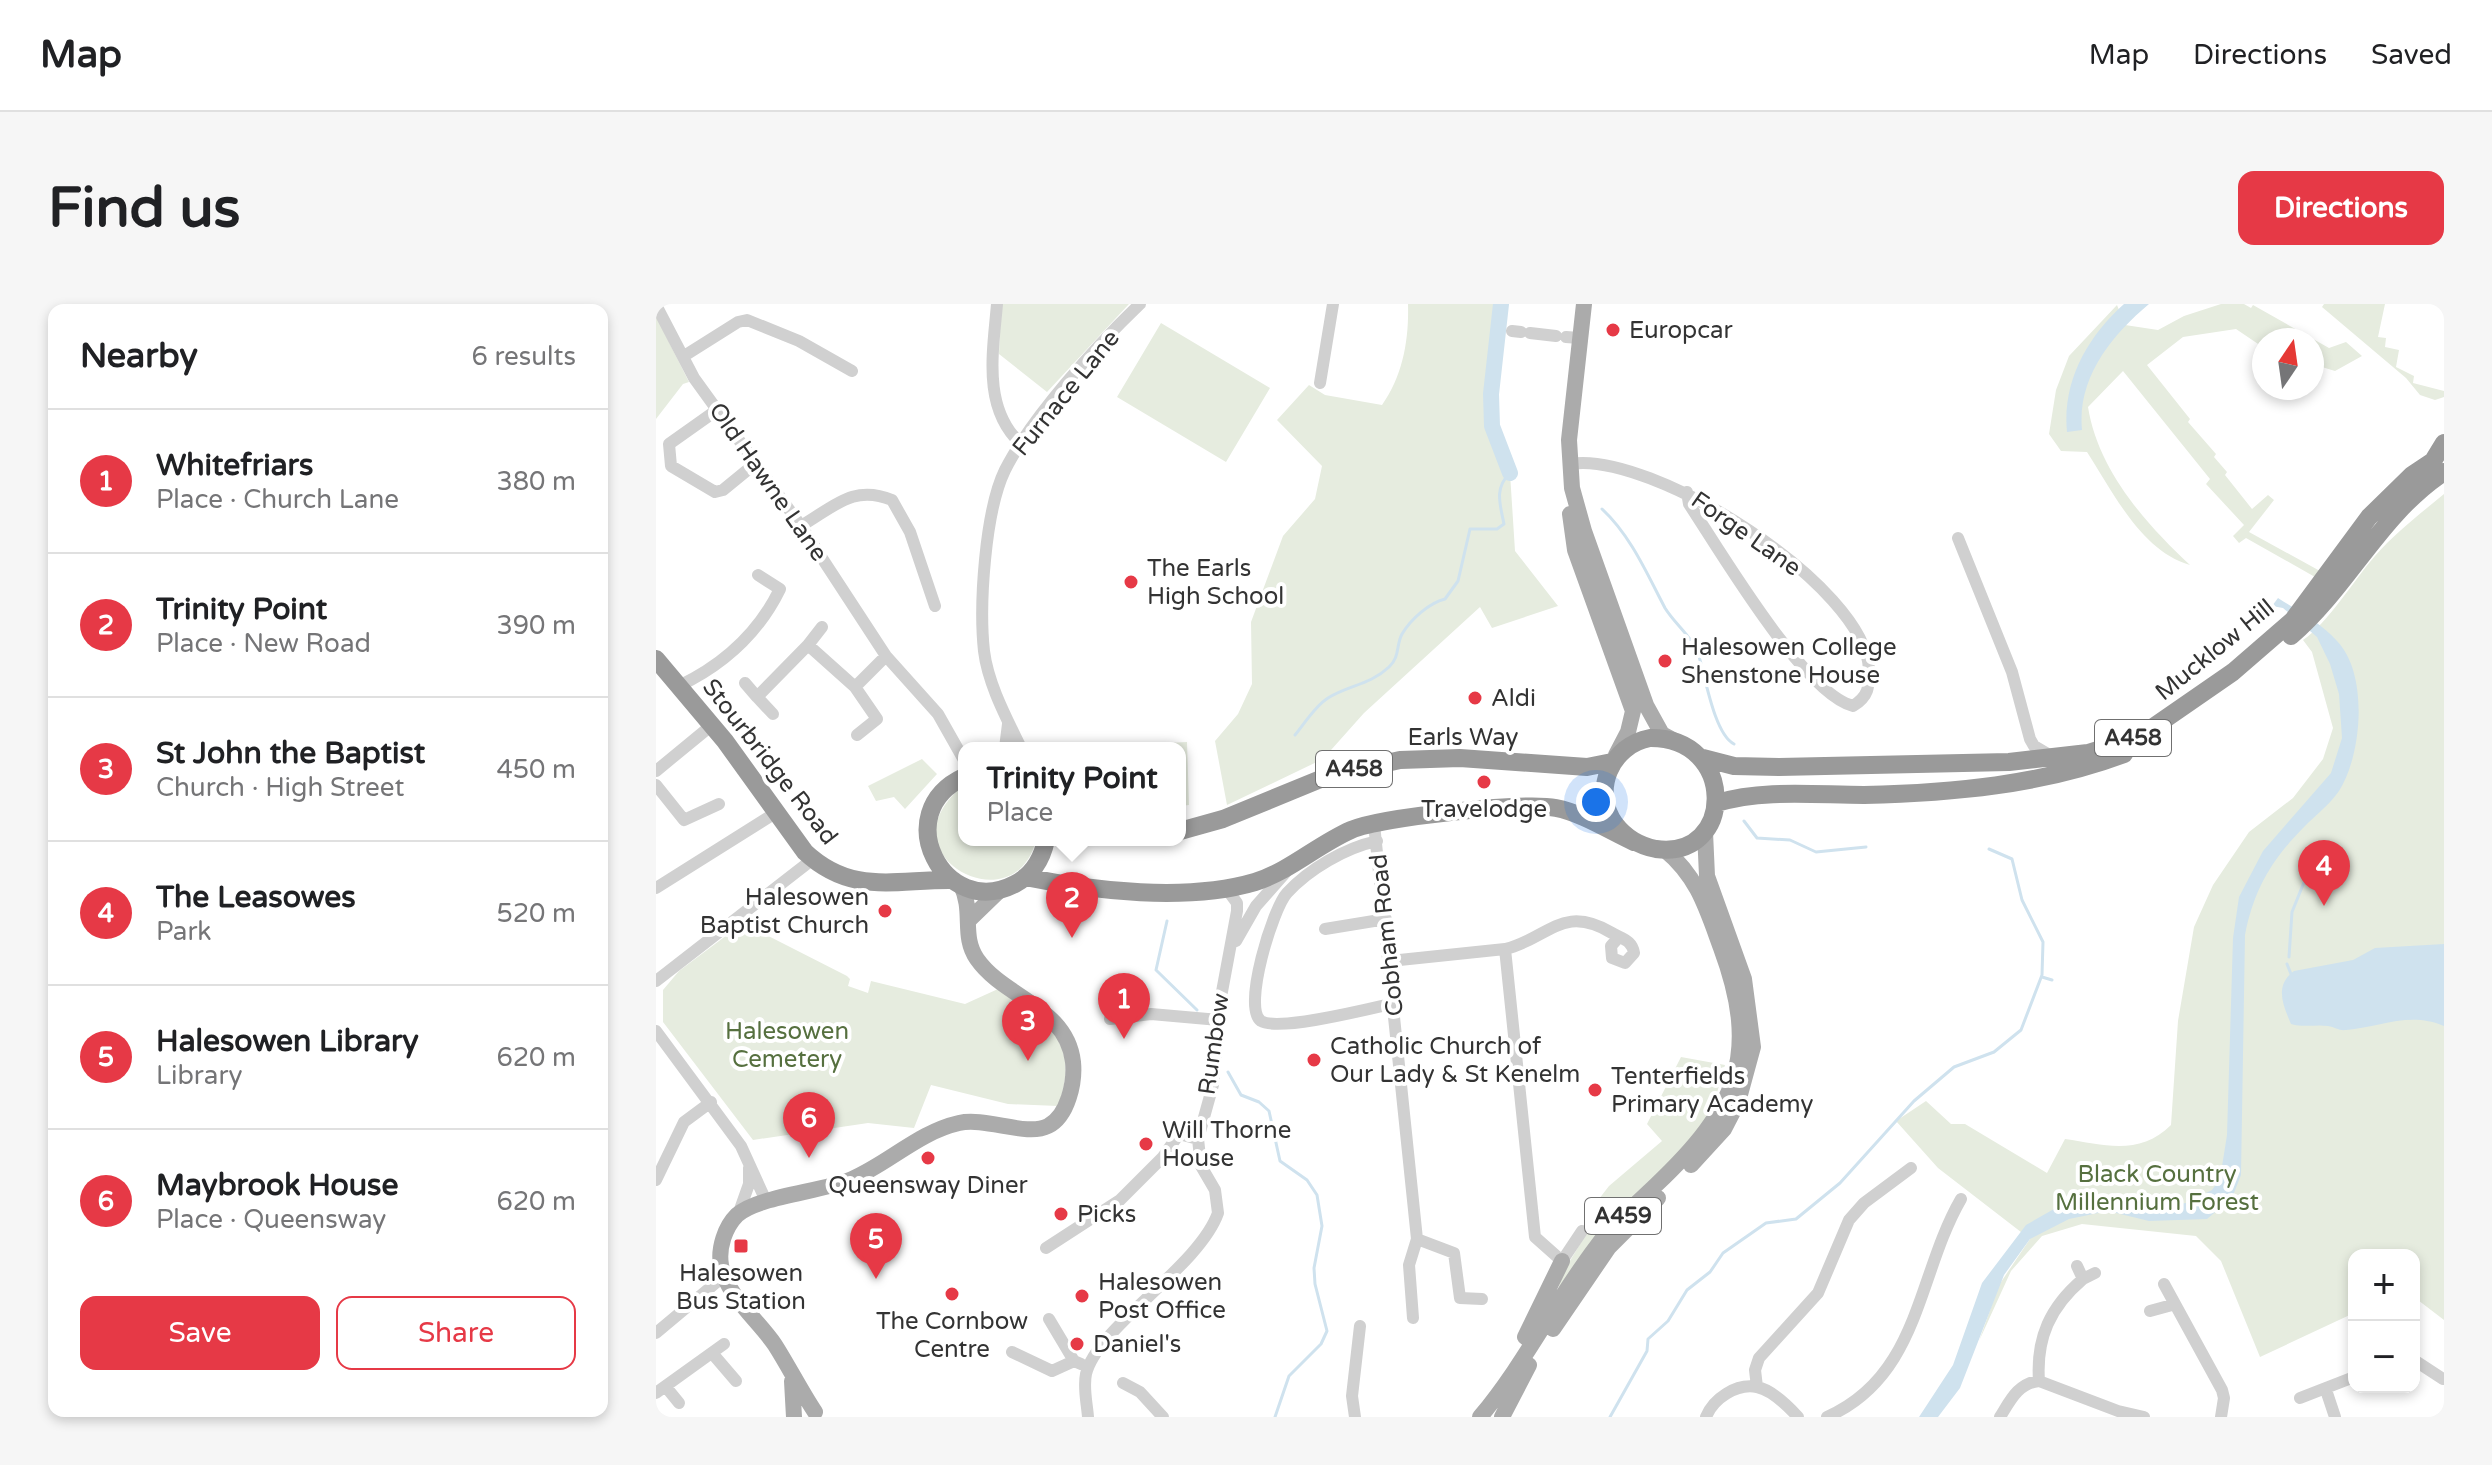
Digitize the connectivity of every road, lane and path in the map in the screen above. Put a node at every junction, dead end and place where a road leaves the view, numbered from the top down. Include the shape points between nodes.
1 (997, 304) edge
2 (1140, 304) edge
3 (1333, 304) edge
4 (1584, 304) edge
5 (656, 305) edge
6 (1521, 332) dead end
7 (1567, 337) junction
8 (684, 356) junction
9 (852, 371) dead end
10 (1320, 383) dead end
11 (717, 410) junction
12 (2444, 443) edge
13 (1021, 444) junction
14 (756, 463) junction
15 (1570, 464) junction
16 (2444, 472) edge
17 (1572, 488) junction
18 (1687, 492) junction
19 (801, 526) junction
20 (1958, 538) dead end
21 (758, 575) dead end
22 (935, 606) dead end
23 (822, 627) dead end
24 (808, 645) junction
25 (886, 656) junction
26 (656, 660) edge
27 (745, 683) dead end
28 (679, 686) junction
29 (855, 687) junction
30 (757, 697) junction
31 (773, 714) dead end
32 (1008, 721) junction
33 (712, 725) junction
34 (2026, 730) junction
35 (857, 735) dead end
36 (1676, 741) junction
37 (1006, 742) edge
38 (1018, 742) edge
39 (958, 752) edge
40 (2062, 757) junction
41 (1614, 758) junction
42 (1703, 758) junction
43 (2009, 762) junction
44 (656, 771) edge
45 (957, 780) edge
46 (656, 785) edge
47 (1717, 803) junction
48 (719, 804) dead end
49 (777, 812) junction
50 (1186, 829) edge
51 (1376, 832) junction
52 (1705, 832) junction
53 (928, 841) junction
54 (1634, 842) junction
55 (1044, 846) edge
56 (1665, 850) junction
57 (813, 859) junction
58 (1291, 866) junction
59 (1025, 877) junction
60 (904, 883) junction
61 (957, 883) junction
62 (656, 888) edge
63 (1226, 888) junction
64 (1000, 890) junction
65 (970, 919) junction
66 (1386, 919) junction
67 (1325, 929) dead end
68 (1619, 937) dead end
69 (1505, 949) junction
70 (1231, 950) junction
71 (1390, 961) junction
72 (656, 981) edge
73 (1395, 1003) junction
74 (1745, 1008) junction
75 (1110, 1019) dead end
76 (1219, 1020) junction
77 (656, 1031) edge
78 (668, 1047) junction
79 (656, 1054) edge
80 (711, 1102) junction
81 (1198, 1139) junction
82 (749, 1164) junction
83 (1911, 1168) dead end
84 (1899, 1175) junction
85 (656, 1180) edge
86 (1907, 1186) dead end
87 (1961, 1199) dead end
88 (766, 1201) junction
89 (738, 1215) junction
90 (1582, 1231) dead end
91 (1417, 1239) junction
92 (1046, 1248) dead end
93 (1562, 1261) junction
94 (2077, 1266) dead end
95 (724, 1276) junction
96 (2164, 1284) dead end
97 (1482, 1299) dead end
98 (2172, 1305) junction
99 (2150, 1311) dead end
100 (1413, 1318) dead end
101 (1049, 1319) dead end
102 (1360, 1326) dead end
103 (656, 1333) edge
104 (724, 1344) dead end
105 (1012, 1352) dead end
106 (712, 1353) junction
107 (1074, 1361) junction
108 (2420, 1364) edge
109 (1089, 1367) junction
110 (1512, 1372) junction
111 (2443, 1379) edge
112 (2348, 1380) edge
113 (736, 1381) dead end
114 (2039, 1381) junction
115 (1123, 1383) dead end
116 (1757, 1387) junction
117 (2326, 1390) junction
118 (660, 1392) edge
119 (2300, 1398) dead end
120 (656, 1402) edge
121 (679, 1403) dead end
122 (1156, 1414) edge
123 (809, 1416) edge
124 (1088, 1417) edge
125 (1355, 1417) edge
126 (1480, 1417) edge
127 (1502, 1417) edge
128 (1706, 1417) edge
129 (1798, 1417) edge
130 (1827, 1417) edge
131 (2000, 1417) edge
132 (2144, 1417) edge
133 (2221, 1417) edge
134 (2335, 1417) edge

1 - 13 street via 995,403
2 - 13 street, Furnace Lane
3 - 10 street
4 - 7 main road
5 - 8 street, Old Hawne Lane
6 - 7 street
7 - 15 main road
8 - 9 street via 747,320
8 - 11 street, Old Hawne Lane
11 - 14 street, Old Hawne Lane
11 - 14 street via 669,444 671,466 715,492
12 - 40 highway, Mucklow Hill / A458 via 2433,461 2369,517 2293,620 2233,672 2139,737
13 - 32 street, Furnace Lane via 995,496 983,608 984,653
14 - 19 street, Old Hawne Lane
15 - 17 main road
15 - 18 street, Forge Lane via 1651,477
16 - 47 highway, Mucklow Hill / A458 via 2395,515 2304,625 2239,680 2147,744 2086,768 1992,787 1746,796
17 - 36 main road via 1646,705 1662,734
17 - 41 main road via 1575,550 1633,711
18 - 18 street, Forge Lane via 1800,568 1856,629 1869,660 1869,686 1862,700 1853,706 1844,703 1821,686 1767,620 1689,504
19 - 22 street via 852,495 873,493 892,500 910,532
19 - 25 street, Old Hawne Lane
20 - 34 street via 2012,672
21 - 28 street via 780,589 769,612 711,670
23 - 24 street
24 - 29 street
24 - 30 street
25 - 29 street
25 - 39 street, Old Hawne Lane via 938,714
26 - 28 highway, Stourbridge Road
27 - 30 street
28 - 33 highway, Stourbridge Road
29 - 35 street via 877,719
30 - 31 street
32 - 37 street, Furnace Lane
32 - 38 street, Furnace Lane
33 - 44 street
33 - 49 highway, Stourbridge Road
34 - 40 street via 2034,746
34 - 43 street via 2023,745
36 - 41 highway, A458 via 1641,740
36 - 42 highway, A458
40 - 43 highway, Mucklow Hill / A458
41 - 50 highway, Earls Way / A458 via 1587,767 1460,758 1400,760 1328,776
41 - 54 highway via 1606,790 1608,811
42 - 43 highway, Mucklow Hill / A458 via 1734,766 1779,767
42 - 47 highway
45 - 53 highway via 931,810
46 - 48 street via 679,824
47 - 52 highway
49 - 57 highway, Stourbridge Road
49 - 62 street
51 - 54 highway, A458 via 1544,807 1563,810
51 - 58 highway, A458 via 1343,834
51 - 66 street, Cobham Road
51 - 73 street via 1287,892 1277,906 1254,1000 1261,1021 1276,1023
52 - 56 highway via 1681,848
52 - 74 main road, A459 via 1707,876
53 - 60 highway via 925,860
53 - 61 highway via 937,863
54 - 56 highway, A458
55 - 59 highway
56 - 74 main road, A459 via 1698,886
57 - 60 highway, Stourbridge Road via 866,883
57 - 72 street
58 - 63 highway, A458
58 - 70 street, Rumbow via 1256,906
59 - 63 highway, A458 via 1115,889
59 - 64 highway
60 - 61 highway, Stourbridge Road
61 - 64 highway, Stourbridge Road
61 - 65 main road via 969,901
63 - 70 street, Rumbow via 1237,903
64 - 65 main road
65 - 88 main road via 970,947 993,980 1045,1011 1068,1043 1073,1061 1063,1114 1034,1130 976,1120 956,1124 852,1179
66 - 67 street
66 - 71 street, Cobham Road
68 - 69 street via 1598,925 1571,921
69 - 71 street
69 - 93 street via 1535,1237
70 - 76 street, Rumbow
71 - 73 street, Cobham Road
73 - 91 street, Cobham Road
74 - 110 main road, A459 via 1736,1073 1710,1128 1599,1244
74 - 127 main road, A459 via 1751,1063 1724,1129 1609,1247 1523,1373
75 - 76 street via 1151,1014
76 - 81 street, Rumbow via 1213,1085
77 - 78 street
78 - 79 street
78 - 80 street
80 - 82 street
80 - 85 street via 684,1122
81 - 92 street via 1179,1134 1120,1200
81 - 109 street via 1201,1166 1215,1190 1218,1213 1200,1242 1110,1337
82 - 88 street
82 - 89 street via 749,1184
83 - 84 street
84 - 86 street
84 - 116 street via 1849,1220 1818,1293 1759,1358
87 - 130 street via 1947,1223 1920,1309 1899,1353 1860,1397
88 - 89 main road
89 - 95 main road via 723,1238
90 - 93 street
91 - 97 street via 1454,1253 1460,1298
91 - 100 street, Cobham Road via 1409,1265
93 - 110 main road
94 - 114 street via 2089,1276 2050,1314 2039,1353
95 - 103 street
95 - 123 main road via 776,1346
96 - 98 street
98 - 99 street
98 - 133 street via 2222,1390
101 - 107 street
102 - 125 street via 1352,1396
104 - 106 street
105 - 107 street via 1052,1371
106 - 113 street
106 - 118 street
107 - 109 street
108 - 111 street
109 - 124 street
110 - 126 main road, A459
112 - 117 street
114 - 131 street via 2017,1391
114 - 132 street
115 - 122 street via 1140,1392
116 - 128 street via 1727,1394
116 - 129 street
117 - 119 street
117 - 134 street
118 - 120 street
118 - 121 street

